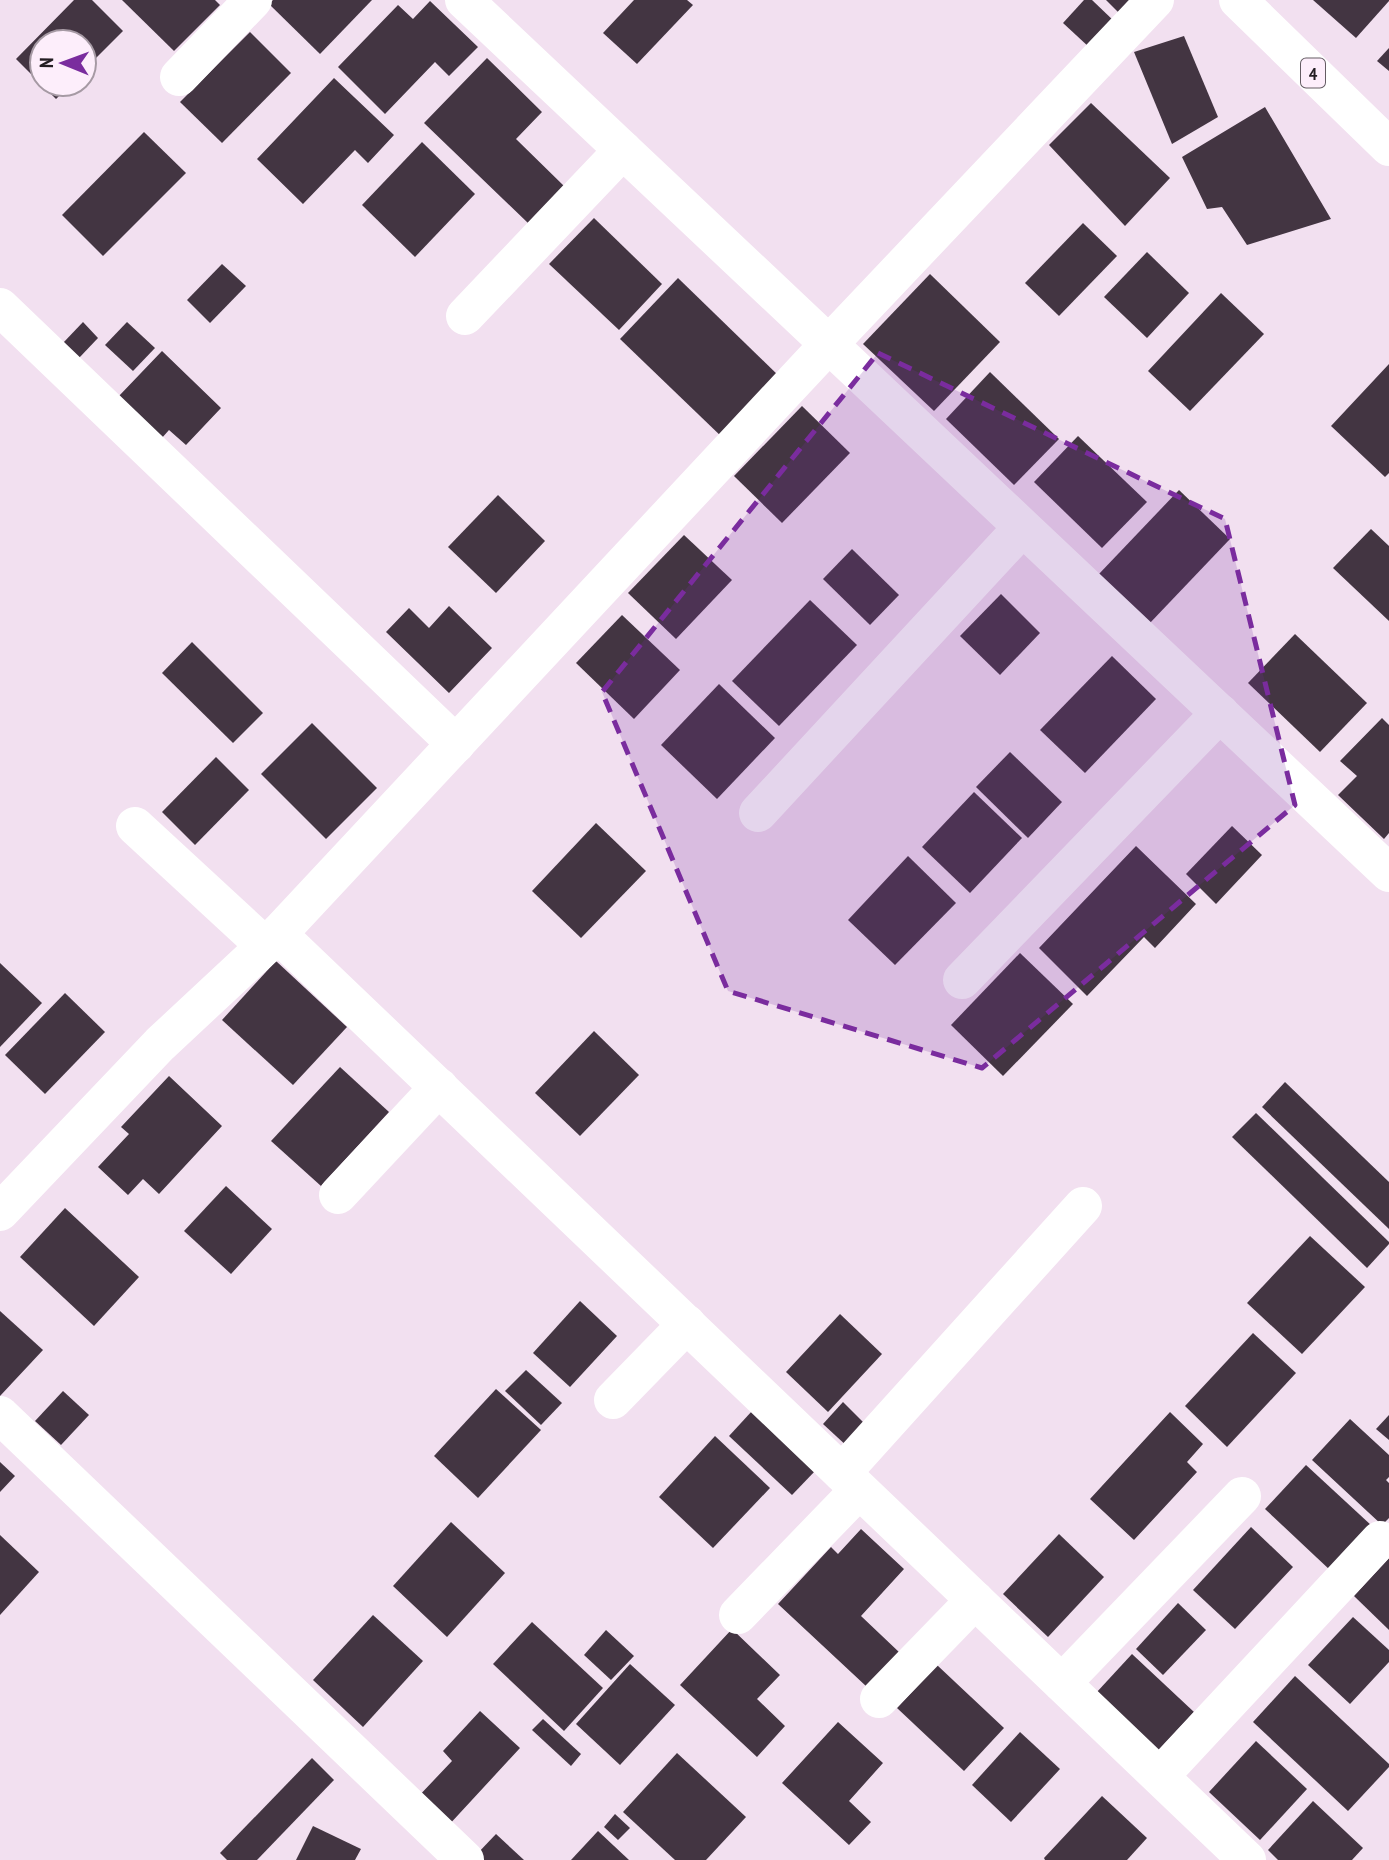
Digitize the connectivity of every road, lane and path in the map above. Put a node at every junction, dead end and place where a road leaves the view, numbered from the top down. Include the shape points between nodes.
1 (253, 0) edge
2 (464, 0) edge
3 (1155, 0) edge
4 (1240, 1) edge
5 (179, 77) dead end
6 (1389, 147) edge
7 (623, 150) junction
8 (0, 307) edge
9 (465, 316) dead end
10 (829, 344) junction
11 (1022, 528) junction
12 (1220, 713) junction
13 (456, 744) junction
14 (758, 813) dead end
15 (135, 826) dead end
16 (1389, 873) edge
17 (272, 940) junction
18 (962, 980) dead end
19 (439, 1087) junction
20 (338, 1195) dead end
21 (1083, 1206) dead end
22 (0, 1212) edge
23 (687, 1324) junction
24 (614, 1400) dead end
25 (0, 1415) edge
26 (851, 1481) junction
27 (1242, 1496) dead end
28 (1380, 1541) dead end
29 (975, 1600) junction
30 (738, 1615) dead end
31 (1062, 1683) junction
32 (879, 1699) dead end
33 (1160, 1776) junction
34 (465, 1860) edge
35 (1247, 1860) edge

1 - 5 street
2 - 7 street
3 - 10 street
4 - 6 street, 4
7 - 9 street
7 - 10 street
8 - 13 street
10 - 11 street
10 - 13 street
11 - 12 street
11 - 14 street
12 - 16 street
12 - 18 street
13 - 17 street
15 - 17 street
17 - 19 street
17 - 22 street via 160,1044
19 - 20 street
19 - 23 street
21 - 26 street
23 - 24 street
23 - 26 street
25 - 34 street
26 - 29 street
26 - 30 street
27 - 31 street
28 - 33 street
29 - 31 street
29 - 32 street
31 - 33 street
33 - 35 street

